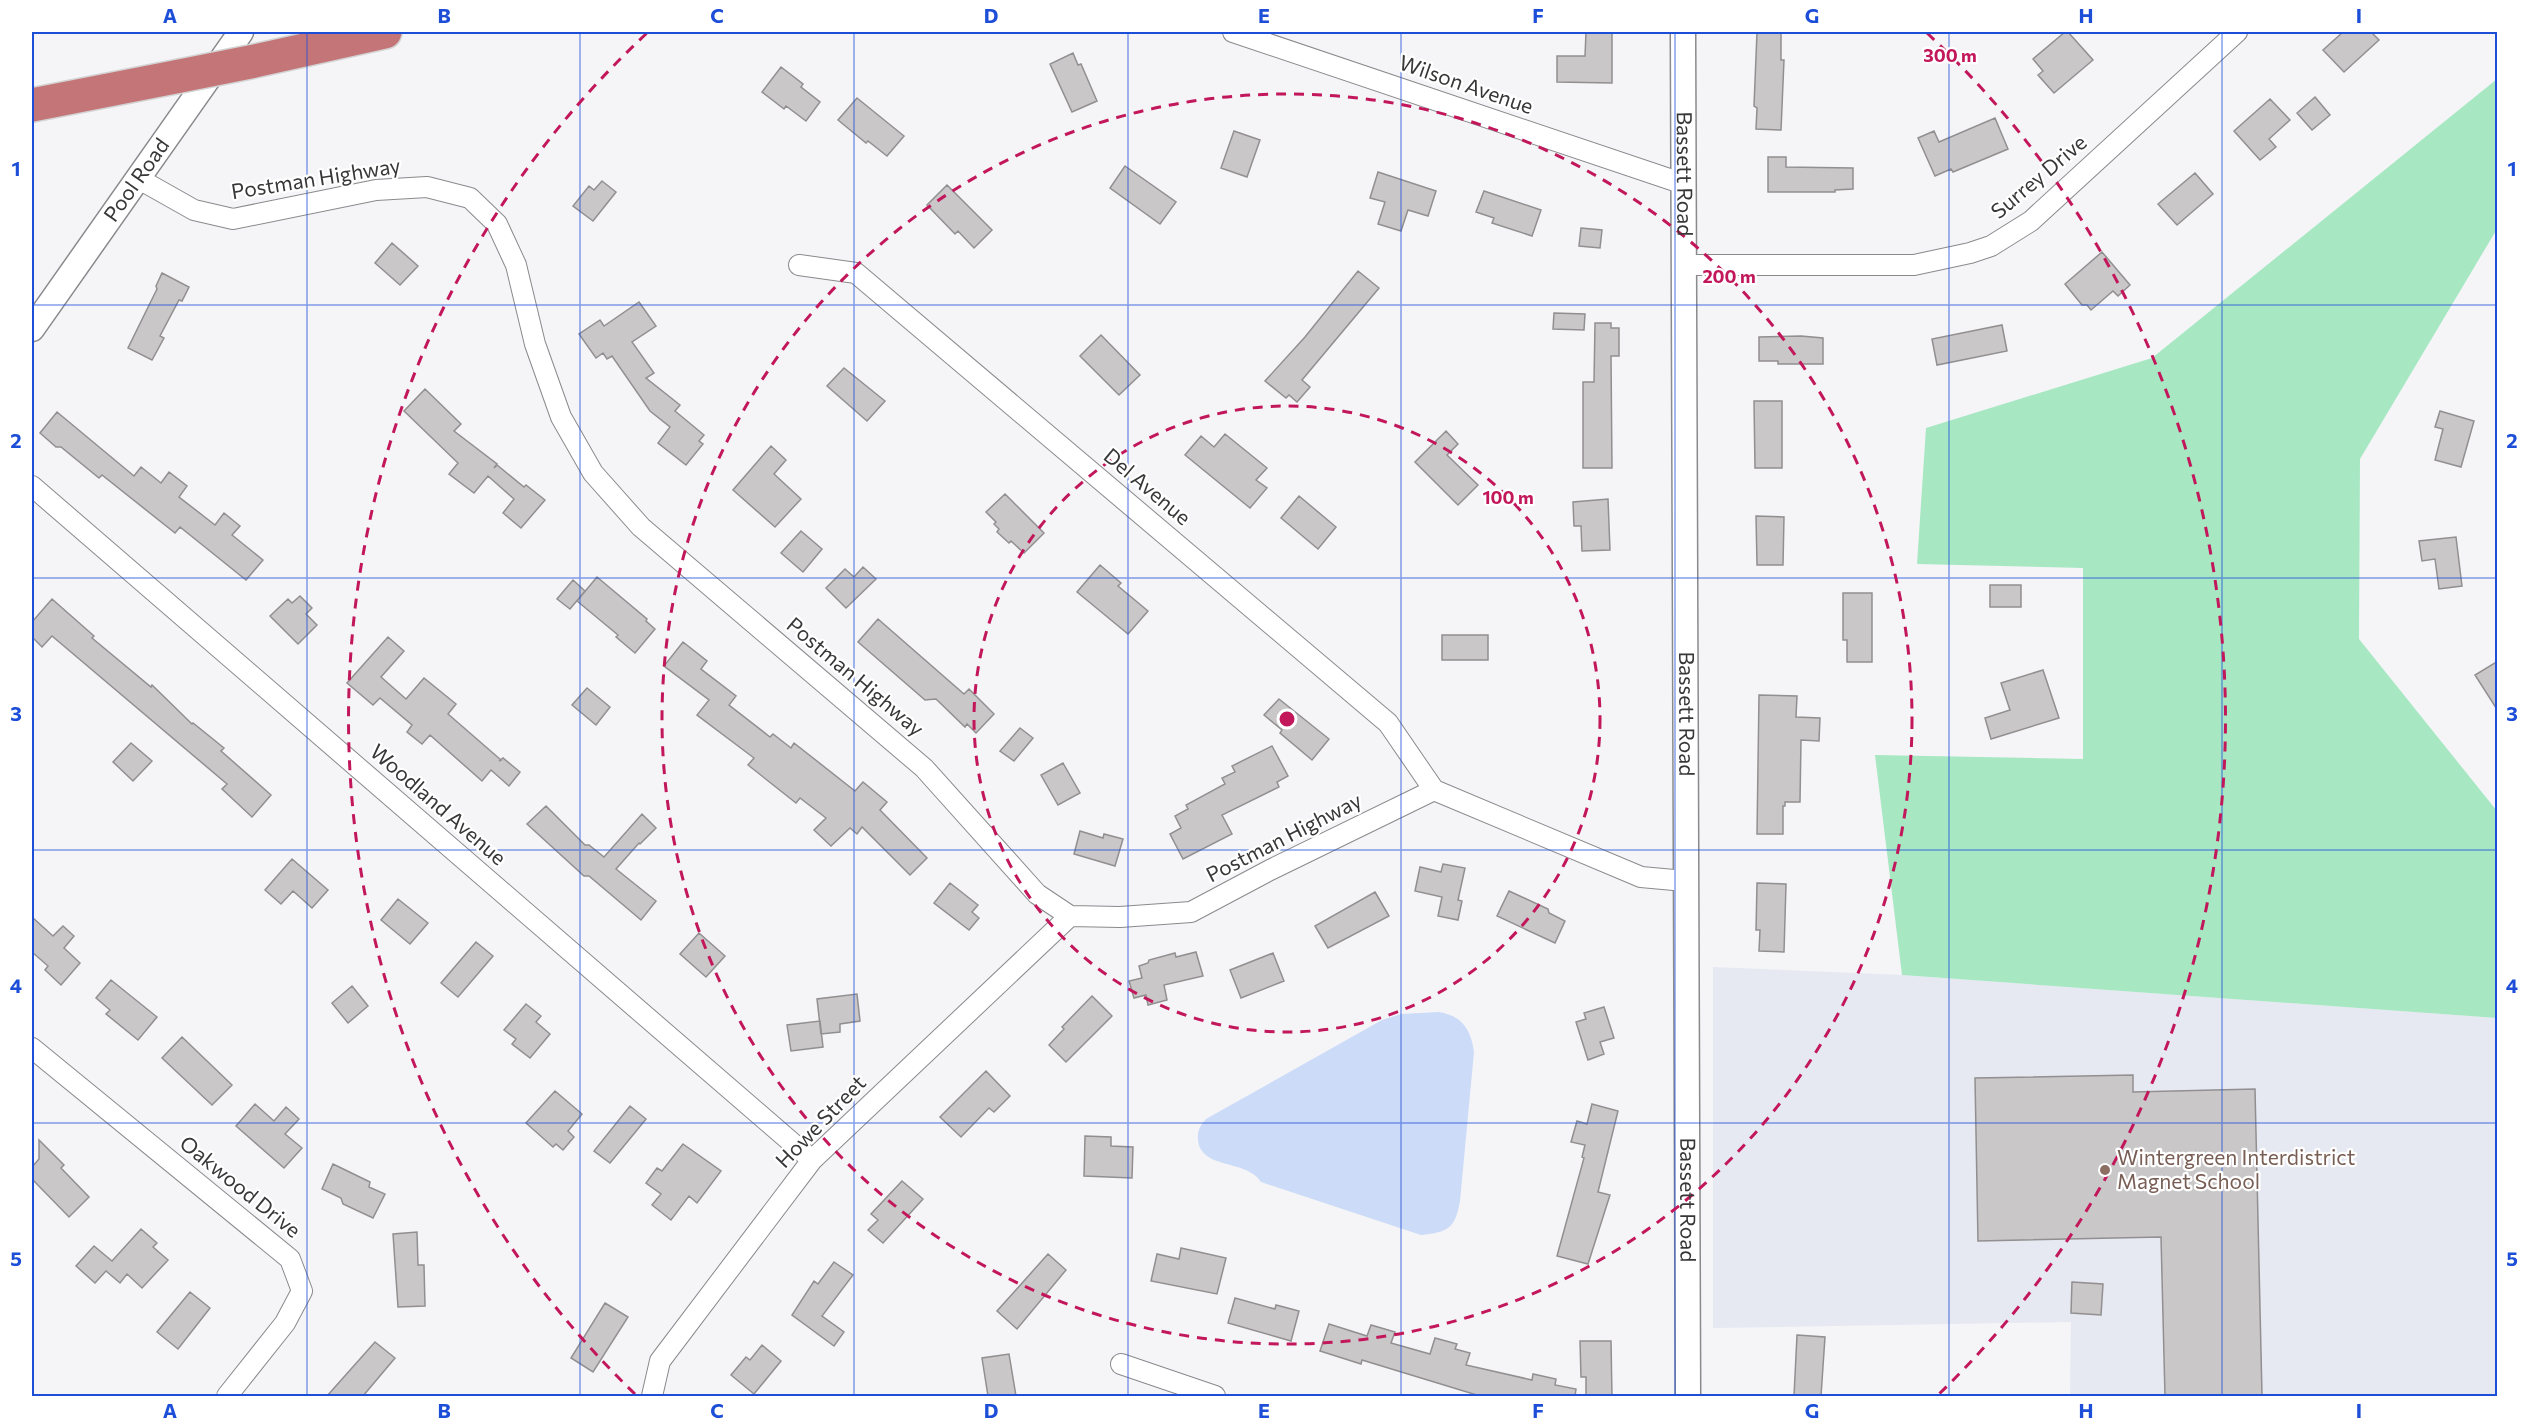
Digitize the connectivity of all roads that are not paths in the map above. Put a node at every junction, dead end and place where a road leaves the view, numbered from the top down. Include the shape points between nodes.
1 (385, 32) edge
2 (1233, 32) edge
3 (1683, 32) edge
4 (2236, 32) edge
5 (246, 47) edge
6 (32, 105) edge
7 (139, 179) junction
8 (1684, 184) junction
9 (799, 265) dead end
10 (1686, 265) junction
11 (32, 329) edge
12 (32, 486) edge
13 (1434, 790) junction
14 (1685, 881) junction
15 (1070, 915) junction
16 (32, 1048) edge
17 (813, 1160) junction
18 (1121, 1364) dead end
19 (227, 1396) edge
20 (652, 1396) edge
21 (1215, 1396) edge
22 (1688, 1396) edge

1 - 5 highway
2 - 8 street, Wilson Avenue
3 - 8 street, Bassett Road
4 - 10 street, Surrey Drive via 2031,221 1991,246 1914,265
5 - 6 highway, bridge via 180,76
5 - 7 street, Pool Road
7 - 11 street, Pool Road
7 - 15 street, Postman Highway via 194,210 233,219 376,190 428,187 470,198 497,224 516,265 535,344 561,417 593,472 641,527 924,768 1037,894
8 - 10 street, Bassett Road
9 - 13 street, Del Avenue via 856,273 1388,723
10 - 14 street, Bassett Road
12 - 17 street, Woodland Avenue
13 - 14 street via 1641,877
13 - 15 street, Postman Highway via 1191,912 1120,917
14 - 22 street, Bassett Road
15 - 17 street, Howe Street
16 - 19 street, Oakwood Drive via 290,1258 303,1291 285,1323
17 - 20 street, Howe Street via 660,1361
18 - 21 street

